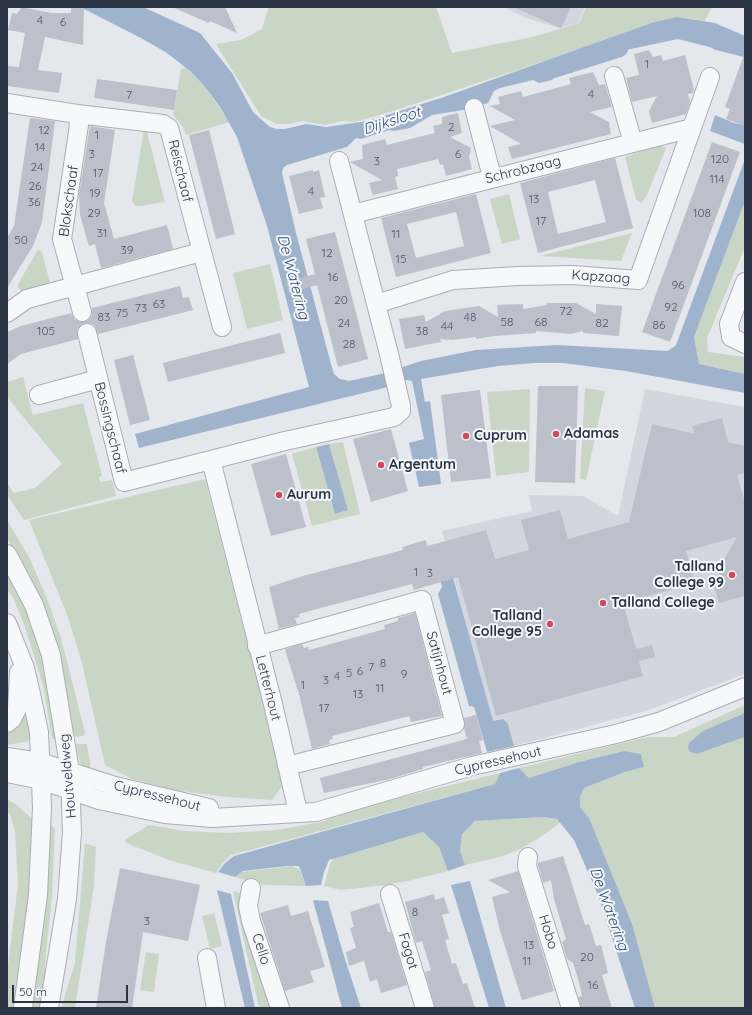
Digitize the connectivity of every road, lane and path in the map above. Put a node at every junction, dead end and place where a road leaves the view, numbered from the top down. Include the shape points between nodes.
1 (614, 76) dead end
2 (710, 77) dead end
3 (7, 102) edge
4 (474, 108) dead end
5 (77, 114) junction
6 (692, 128) junction
7 (633, 143) junction
8 (339, 162) dead end
9 (492, 178) junction
10 (353, 214) junction
11 (201, 252) junction
12 (745, 282) edge
13 (76, 286) junction
14 (376, 304) junction
15 (82, 312) dead end
16 (7, 313) edge
17 (222, 327) dead end
18 (87, 333) dead end
19 (745, 344) edge
20 (98, 379) junction
21 (39, 395) dead end
22 (211, 460) junction
23 (7, 554) edge
24 (7, 623) edge
25 (16, 646) junction
26 (258, 646) junction
27 (745, 687) edge
28 (7, 724) edge
29 (7, 757) edge
30 (40, 762) junction
31 (287, 766) junction
32 (70, 771) junction
33 (7, 773) edge
34 (41, 780) junction
35 (71, 791) junction
36 (298, 812) junction
37 (246, 816) junction
38 (528, 857) dead end
39 (251, 888) dead end
40 (390, 894) dead end
41 (207, 958) dead end
42 (23, 1008) edge
43 (49, 1008) edge
44 (216, 1008) edge
45 (280, 1008) edge
46 (425, 1008) edge
47 (571, 1008) edge

1 - 7 street
2 - 6 street, Kapzaag
3 - 5 street, Reischaaf
4 - 9 street
5 - 11 street, Reischaaf via 163,124 169,128
5 - 13 street, Blokschaaf via 79,125 62,239
6 - 7 street, Schrobzaag
6 - 14 street, Kapzaag via 638,280 573,274 453,280
7 - 9 street, Schrobzaag
8 - 10 street
9 - 10 street, Schrobzaag
10 - 14 street
11 - 13 street
11 - 17 street, Reischaaf
12 - 19 street via 729,324 731,337
13 - 15 street
13 - 16 street via 28,299
14 - 22 street, Bossingschaaf via 401,411 394,417
18 - 20 street, Bossingschaaf
20 - 21 street
20 - 22 street, Bossingschaaf via 124,482
22 - 26 street, Letterhout
23 - 32 street, Houtveldweg via 34,605 51,655
24 - 25 street, Houtveldweg
25 - 28 street via 19,676 17,709
25 - 30 street, Houtveldweg via 25,668 38,732
26 - 31 street, Letterhout
26 - 31 street, Satijnhout via 422,600 455,724
27 - 36 street, Cypressehout via 658,722 616,734 472,766 316,812
29 - 30 street, Cypressehout
30 - 32 street, Cypressehout
30 - 34 street, Houtveldweg
31 - 36 street, Letterhout
32 - 35 street, Houtveldweg
32 - 37 street, Cypressehout via 115,786
33 - 34 street, Cypressehout
34 - 35 street, Cypressehout
34 - 42 street, Houtveldweg via 38,895
35 - 37 street, Cypressehout via 157,813 212,818
35 - 43 street, Houtveldweg via 72,833 67,899
36 - 37 street, Cypressehout
38 - 47 street, Hobo via 527,866
39 - 45 street, Cello via 248,906 251,921
40 - 46 street, Fagot
41 - 44 street

